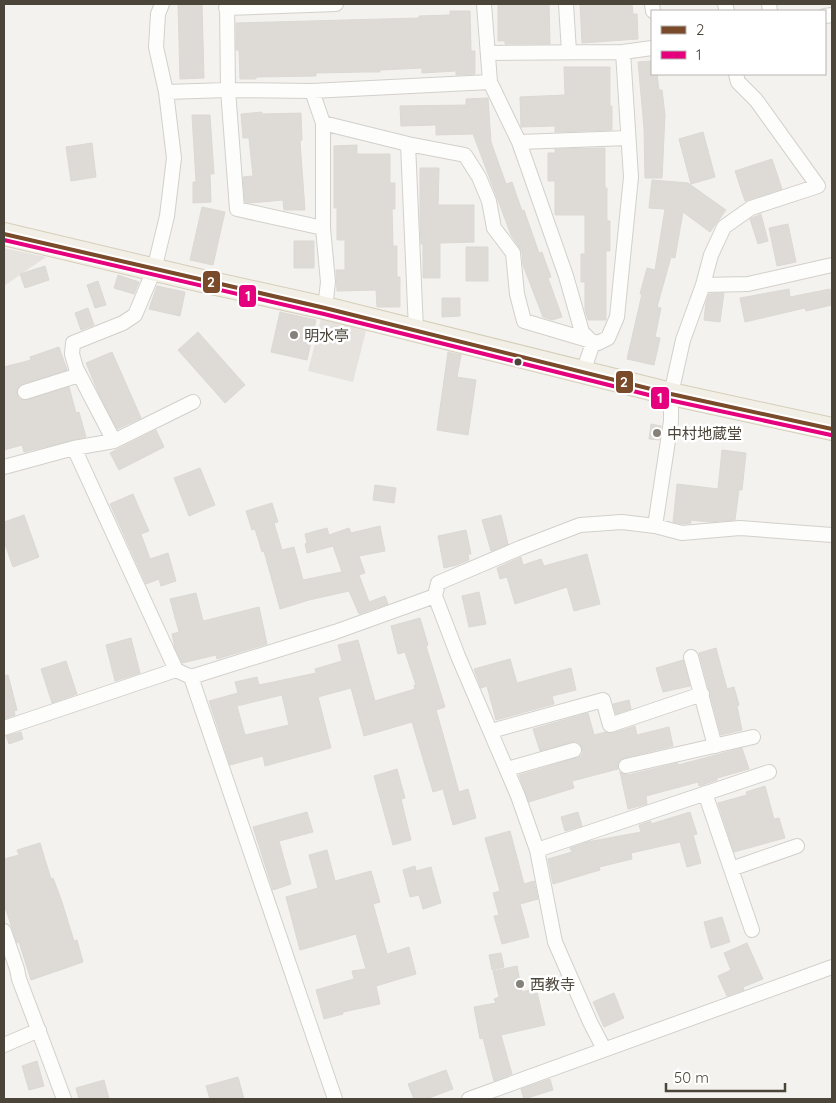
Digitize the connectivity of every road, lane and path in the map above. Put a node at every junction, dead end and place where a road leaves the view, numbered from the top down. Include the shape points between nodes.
1 (162, 4) edge
2 (336, 4) edge
3 (484, 4) edge
4 (566, 4) edge
5 (226, 6) edge
6 (651, 48) edge
7 (569, 52) junction
8 (623, 52) junction
9 (488, 53) junction
10 (736, 75) edge
11 (490, 82) junction
12 (228, 90) junction
13 (312, 91) junction
14 (166, 92) junction
15 (323, 123) junction
16 (628, 138) junction
17 (519, 142) junction
18 (408, 144) junction
19 (323, 228) junction
20 (4, 234) edge
21 (832, 265) edge
22 (154, 270) junction
23 (703, 285) junction
24 (325, 308) junction
25 (416, 330) junction
26 (593, 343) junction
27 (583, 372) junction
28 (79, 375) junction
29 (25, 392) dead end
30 (671, 394) junction
31 (193, 402) dead end
32 (832, 429) edge
33 (114, 441) junction
34 (74, 448) junction
35 (4, 467) edge
36 (655, 526) junction
37 (832, 535) edge
38 (435, 596) junction
39 (691, 657) dead end
40 (176, 670) junction
41 (191, 677) junction
42 (702, 694) junction
43 (4, 728) edge
44 (490, 731) junction
45 (753, 738) dead end
46 (716, 746) junction
47 (574, 750) dead end
48 (626, 766) dead end
49 (507, 769) junction
50 (769, 772) dead end
51 (705, 793) junction
52 (797, 846) dead end
53 (537, 850) junction
54 (731, 869) junction
55 (752, 930) dead end
56 (4, 931) edge
57 (832, 967) edge
58 (39, 1030) junction
59 (4, 1045) edge
60 (604, 1049) junction
61 (64, 1099) edge
62 (335, 1099) edge
63 (469, 1099) edge

1 - 14 street via 158,14 156,47
2 - 5 street
3 - 9 street
4 - 7 street
5 - 12 street
6 - 8 street
7 - 8 street
7 - 9 street
8 - 16 street
9 - 11 street
10 - 23 street via 738,82 756,100 818,186 751,208 724,227 711,255
11 - 13 street
11 - 17 street
12 - 13 street
12 - 14 street
12 - 19 street via 237,209
13 - 15 street
14 - 22 street via 174,158
15 - 18 street
15 - 19 street
16 - 17 street
16 - 26 street via 631,177 617,316 608,338
17 - 26 street via 582,332
18 - 25 street
18 - 26 street via 465,155 489,201 494,228 513,253 517,294 524,320
19 - 24 street via 328,282
20 - 22 main road
21 - 23 street via 748,284
22 - 24 main road
22 - 28 street via 135,315 73,343 72,354
23 - 30 street via 683,340
24 - 25 main road
25 - 27 main road
26 - 27 street
27 - 30 main road
28 - 29 street
28 - 33 street
30 - 32 main road
30 - 36 street via 671,421
31 - 33 street
33 - 34 street
34 - 35 street
34 - 40 street
36 - 37 street via 682,533 740,528
36 - 38 street via 622,522 580,525 438,583
38 - 41 street via 335,632
38 - 44 street
39 - 42 street
40 - 41 street
40 - 43 street
41 - 62 street
42 - 44 street via 610,726 602,700
42 - 46 street
44 - 49 street
45 - 46 street
46 - 48 street
47 - 49 street
49 - 53 street
50 - 51 street
51 - 53 street
51 - 54 street
52 - 54 street
53 - 60 street via 555,942
54 - 55 street
56 - 58 street via 18,979
57 - 60 street
58 - 59 street
58 - 61 street
60 - 63 street

